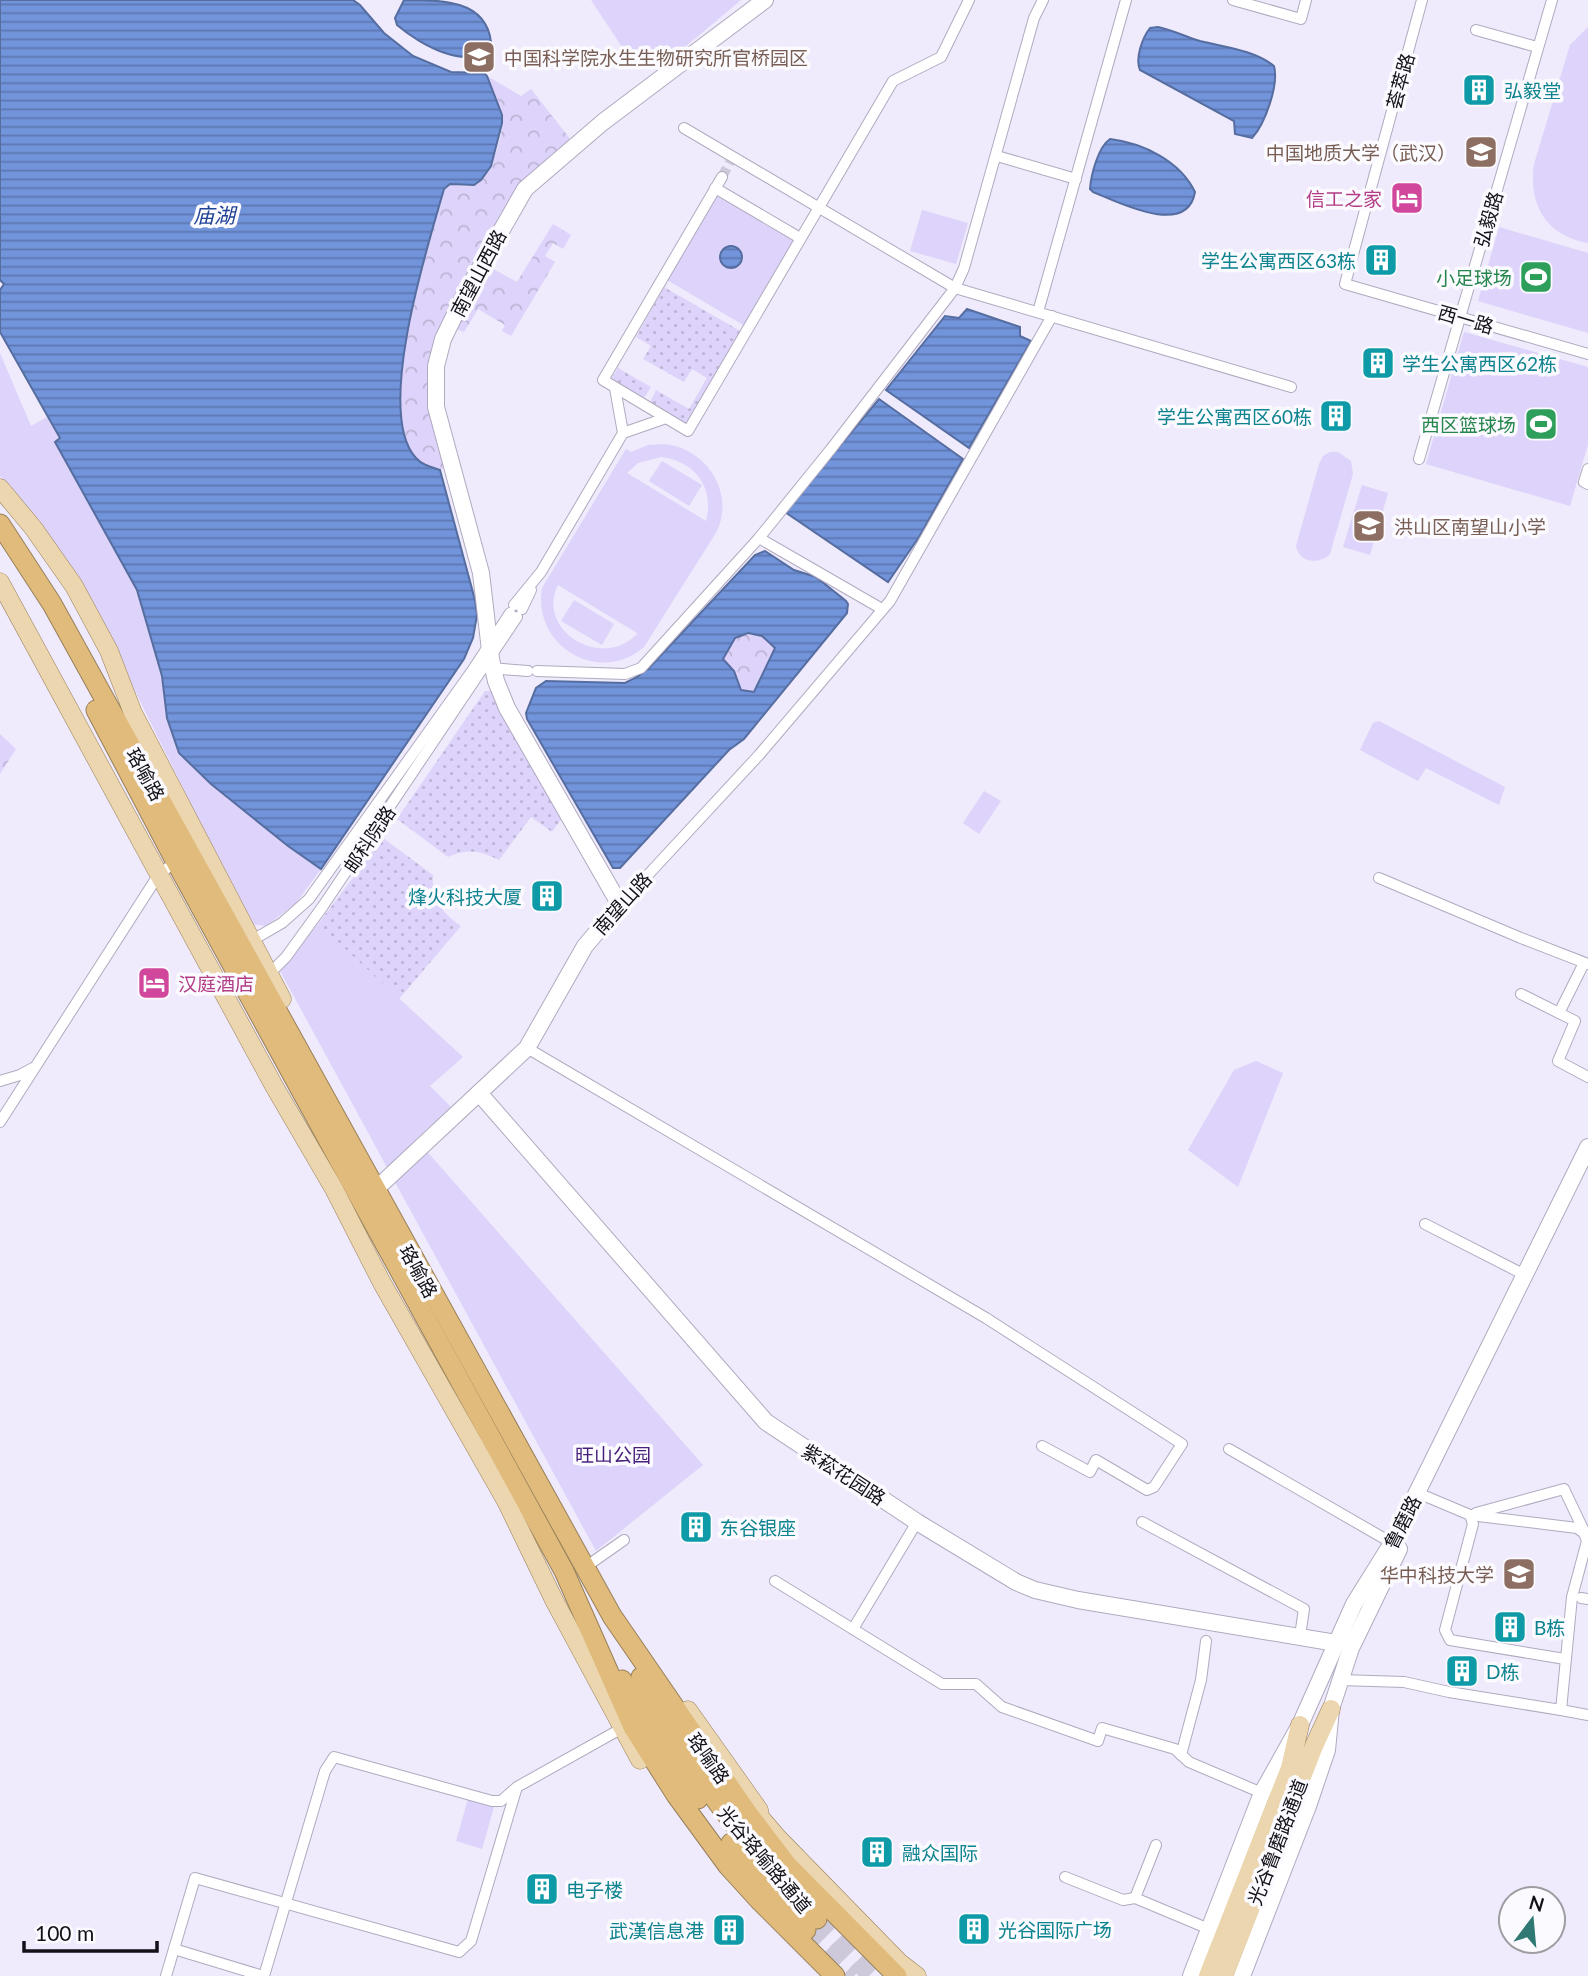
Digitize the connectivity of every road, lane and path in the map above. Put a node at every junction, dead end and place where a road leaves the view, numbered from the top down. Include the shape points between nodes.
1 (765, 0) edge
2 (969, 0) edge
3 (1043, 0) edge
4 (1126, 0) edge
5 (1233, 0) edge
6 (1306, 0) edge
7 (1409, 0) edge
8 (1552, 0) edge
9 (1421, 2) edge
10 (1476, 30) dead end
11 (1537, 47) junction
12 (684, 128) dead end
13 (997, 156) junction
14 (722, 177) tunnel mouth
15 (1076, 179) junction
16 (715, 188) junction
17 (818, 207) junction
18 (800, 238) junction
19 (1345, 284) joint
20 (955, 288) junction
21 (1038, 312) junction
22 (1052, 316) junction
23 (1460, 317) junction
24 (1588, 354) edge
25 (1291, 387) dead end
26 (615, 388) junction
27 (666, 418) junction
28 (623, 433) junction
29 (1419, 459) dead end
30 (1588, 469) edge
31 (1588, 484) edge
32 (0, 488) edge
33 (0, 524) edge
34 (759, 538) junction
35 (0, 546) edge
36 (0, 582) edge
37 (879, 612) junction
38 (487, 661) junction
39 (176, 862) junction
40 (159, 874) junction
41 (1379, 878) dead end
42 (620, 905) junction
43 (239, 947) junction
44 (208, 963) junction
45 (1586, 963) edge
46 (258, 982) junction
47 (1521, 994) dead end
48 (228, 1001) junction
49 (1559, 1013) junction
50 (527, 1048) junction
51 (36, 1067) junction
52 (1588, 1077) edge
53 (0, 1081) edge
54 (479, 1093) junction
55 (0, 1122) edge
56 (1588, 1147) edge
57 (1588, 1164) edge
58 (379, 1187) junction
59 (1425, 1224) dead end
60 (1525, 1275) junction
61 (1042, 1446) dead end
62 (1228, 1449) dead end
63 (1425, 1496) junction
64 (1469, 1514) junction
65 (917, 1522) junction
66 (1142, 1522) dead end
67 (1588, 1539) edge
68 (624, 1540) dead end
69 (1392, 1544) junction
70 (588, 1565) junction
71 (775, 1581) dead end
72 (612, 1616) junction
73 (853, 1629) junction
74 (594, 1635) junction
75 (1300, 1636) junction
76 (1206, 1641) dead end
77 (1336, 1643) junction
78 (1566, 1659) junction
79 (1340, 1680) junction
80 (1331, 1709) junction
81 (1561, 1710) junction
82 (1588, 1715) edge
83 (1300, 1725) junction
84 (627, 1726) junction
85 (1181, 1755) junction
86 (640, 1760) dead end
87 (517, 1787) junction
88 (1262, 1793) junction
89 (1156, 1845) dead end
90 (1065, 1877) dead end
91 (1135, 1898) junction
92 (285, 1904) junction
93 (1209, 1929) junction
94 (174, 1949) junction
95 (829, 1970) edge
96 (166, 1976) edge
97 (263, 1976) edge
98 (897, 1976) edge
99 (917, 1976) edge
100 (1191, 1976) edge
101 (1208, 1976) edge
102 (1224, 1976) edge
103 (1242, 1976) edge

1 - 38 street, 南望山西路 via 531,182 512,208 443,339 436,366 436,407 481,573
2 - 17 street via 941,57 892,81
3 - 13 street via 1034,18
4 - 15 street
5 - 6 street via 1301,19
7 - 9 street
8 - 11 street, 弘毅路
9 - 19 street, 荟萃路
10 - 11 street
11 - 23 street, 弘毅路
12 - 17 street
13 - 15 street
13 - 20 street
14 - 16 street
15 - 21 street
16 - 18 street
16 - 26 street via 603,380
17 - 18 street
17 - 20 street
18 - 27 street via 688,431
19 - 23 street, 西一路
20 - 21 street
20 - 34 street
21 - 22 street
22 - 25 street
22 - 37 street, 南望山路
23 - 24 street, 西一路
23 - 29 street, 弘毅路
26 - 27 street
26 - 28 street
27 - 28 street
28 - 38 street
30 - 31 street via 1584,482
32 - 43 main road via 46,544 109,651
33 - 43 highway, 珞喻路 via 52,604
34 - 37 street
34 - 38 street via 636,671 532,671
35 - 39 highway, 珞喻路 via 45,612
36 - 40 main road
37 - 42 street, 南望山路 via 759,755
38 - 42 street, 南望山西路 via 507,708
38 - 43 street via 309,899 282,923
38 - 46 street, 邮科院路 via 323,906 286,957
39 - 40 street
39 - 43 highway, 珞喻路
40 - 44 main road
40 - 51 street
41 - 45 street
42 - 50 street, 南望山路 via 585,946
43 - 44 street
43 - 46 highway, 珞喻路
44 - 48 main road
45 - 49 street
46 - 48 street, 邮科院路
46 - 58 highway, 珞喻路
46 - 74 highway, 珞喻路
47 - 49 street
48 - 84 main road
49 - 52 street via 1575,1021 1558,1060
50 - 54 street, 南望山路
50 - 61 street via 986,1318 1182,1444 1154,1487 1147,1490 1096,1460 1090,1472
51 - 53 street
51 - 55 street
54 - 58 street, 南望山路
54 - 65 street, 紫菘花园路 via 766,1422
56 - 60 street, 鲁磨路
57 - 63 street, 鲁磨路
58 - 70 highway, 珞喻路
59 - 60 street
60 - 69 street, 鲁磨路
62 - 69 street
63 - 64 street
63 - 79 street, 鲁磨路
64 - 67 street via 1564,1489
64 - 78 street via 1577,1528 1584,1533 1587,1541 1572,1597
64 - 78 street via 1473,1524 1445,1629 1450,1640
65 - 73 street
65 - 75 street, 紫菘花园路 via 1035,1590
66 - 75 street via 1304,1609
68 - 70 street
69 - 77 street, 鲁磨路 via 1354,1604
70 - 72 highway, 珞喻路
70 - 99 main road via 760,1817
71 - 73 street
72 - 74 highway, 光谷珞喻路通道 via 654,1705 686,1758 811,1925 774,1895 708,1813
72 - 98 highway, 珞喻路 via 787,1865
73 - 85 street via 942,1684 976,1684 1002,1707 1098,1741 1102,1728 1175,1749
74 - 84 highway, 珞喻路
75 - 77 street, 紫菘花园路
76 - 85 street
77 - 83 street, 鲁磨路
78 - 81 street
79 - 80 street, 鲁磨路
79 - 81 street via 1404,1682
80 - 102 main road, 光谷鲁磨路通道
80 - 103 street, 鲁磨路 via 1324,1762
81 - 82 street
83 - 88 street, 鲁磨路
83 - 101 main road, 光谷鲁磨路通道 via 1290,1768
84 - 86 main road
84 - 87 street
84 - 95 highway, 珞喻路 via 728,1866
85 - 88 street
87 - 92 street via 501,1801 492,1801 334,1758
87 - 92 street via 471,1941 459,1952
88 - 93 street, 鲁磨路
89 - 91 street
90 - 91 street via 1123,1900
91 - 93 street
92 - 94 street via 195,1878
92 - 97 street
93 - 100 street, 鲁磨路
94 - 96 street
94 - 97 street

